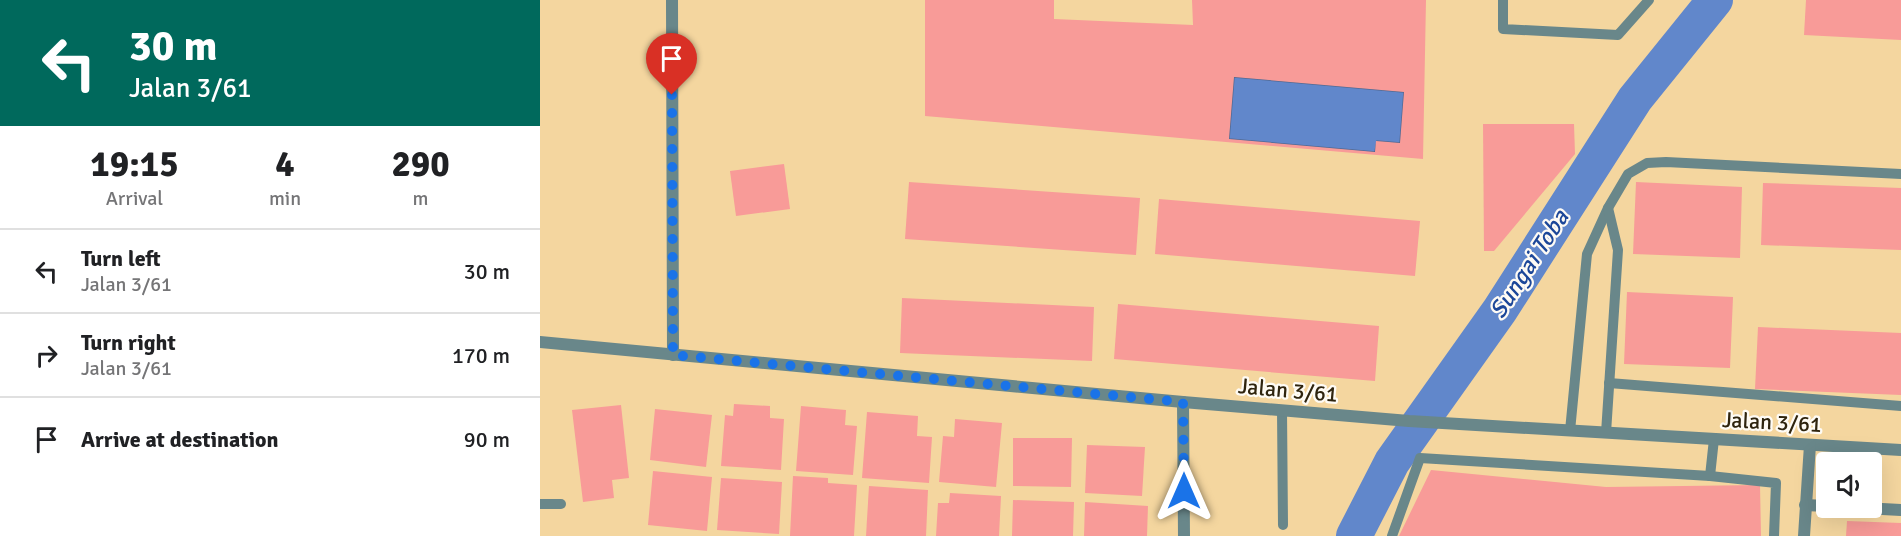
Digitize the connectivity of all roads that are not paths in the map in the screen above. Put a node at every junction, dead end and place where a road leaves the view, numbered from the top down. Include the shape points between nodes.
1 (672, 0) edge
2 (1503, 0) edge
3 (1649, 0) edge
4 (1901, 174) edge
5 (1608, 208) junction
6 (540, 342) edge
7 (673, 355) junction
8 (1609, 383) junction
9 (1183, 402) junction
10 (1901, 406) edge
11 (1282, 410) junction
12 (1570, 431) junction
13 (1606, 433) junction
14 (1714, 439) junction
15 (1810, 445) junction
16 (1901, 450) edge
17 (1710, 476) junction
18 (540, 504) edge
19 (561, 504) dead end
20 (1805, 505) junction
21 (1816, 506) edge
22 (1882, 509) edge
23 (1901, 510) edge
24 (1282, 525) dead end
25 (1184, 536) edge
26 (1392, 536) edge
27 (1774, 536) edge
28 (1804, 536) edge

1 - 7 street
2 - 3 lane via 1503,29 1618,35
4 - 5 lane via 1647,163 1628,174
5 - 8 lane via 1618,250
5 - 12 lane via 1587,254
6 - 7 street, Jalan 3/61
7 - 9 street, Jalan 3/61
8 - 10 lane
8 - 13 lane
9 - 11 street, Jalan 3/61
9 - 25 street
11 - 12 street, Jalan 3/61
11 - 24 lane
12 - 13 street, Jalan 3/61
13 - 14 street, Jalan 3/61
14 - 15 street, Jalan 3/61
14 - 17 lane
15 - 16 street, Jalan 3/61
15 - 20 street
17 - 26 lane via 1420,458
17 - 27 lane via 1776,483
18 - 19 lane
20 - 21 street
20 - 28 street
22 - 23 street

